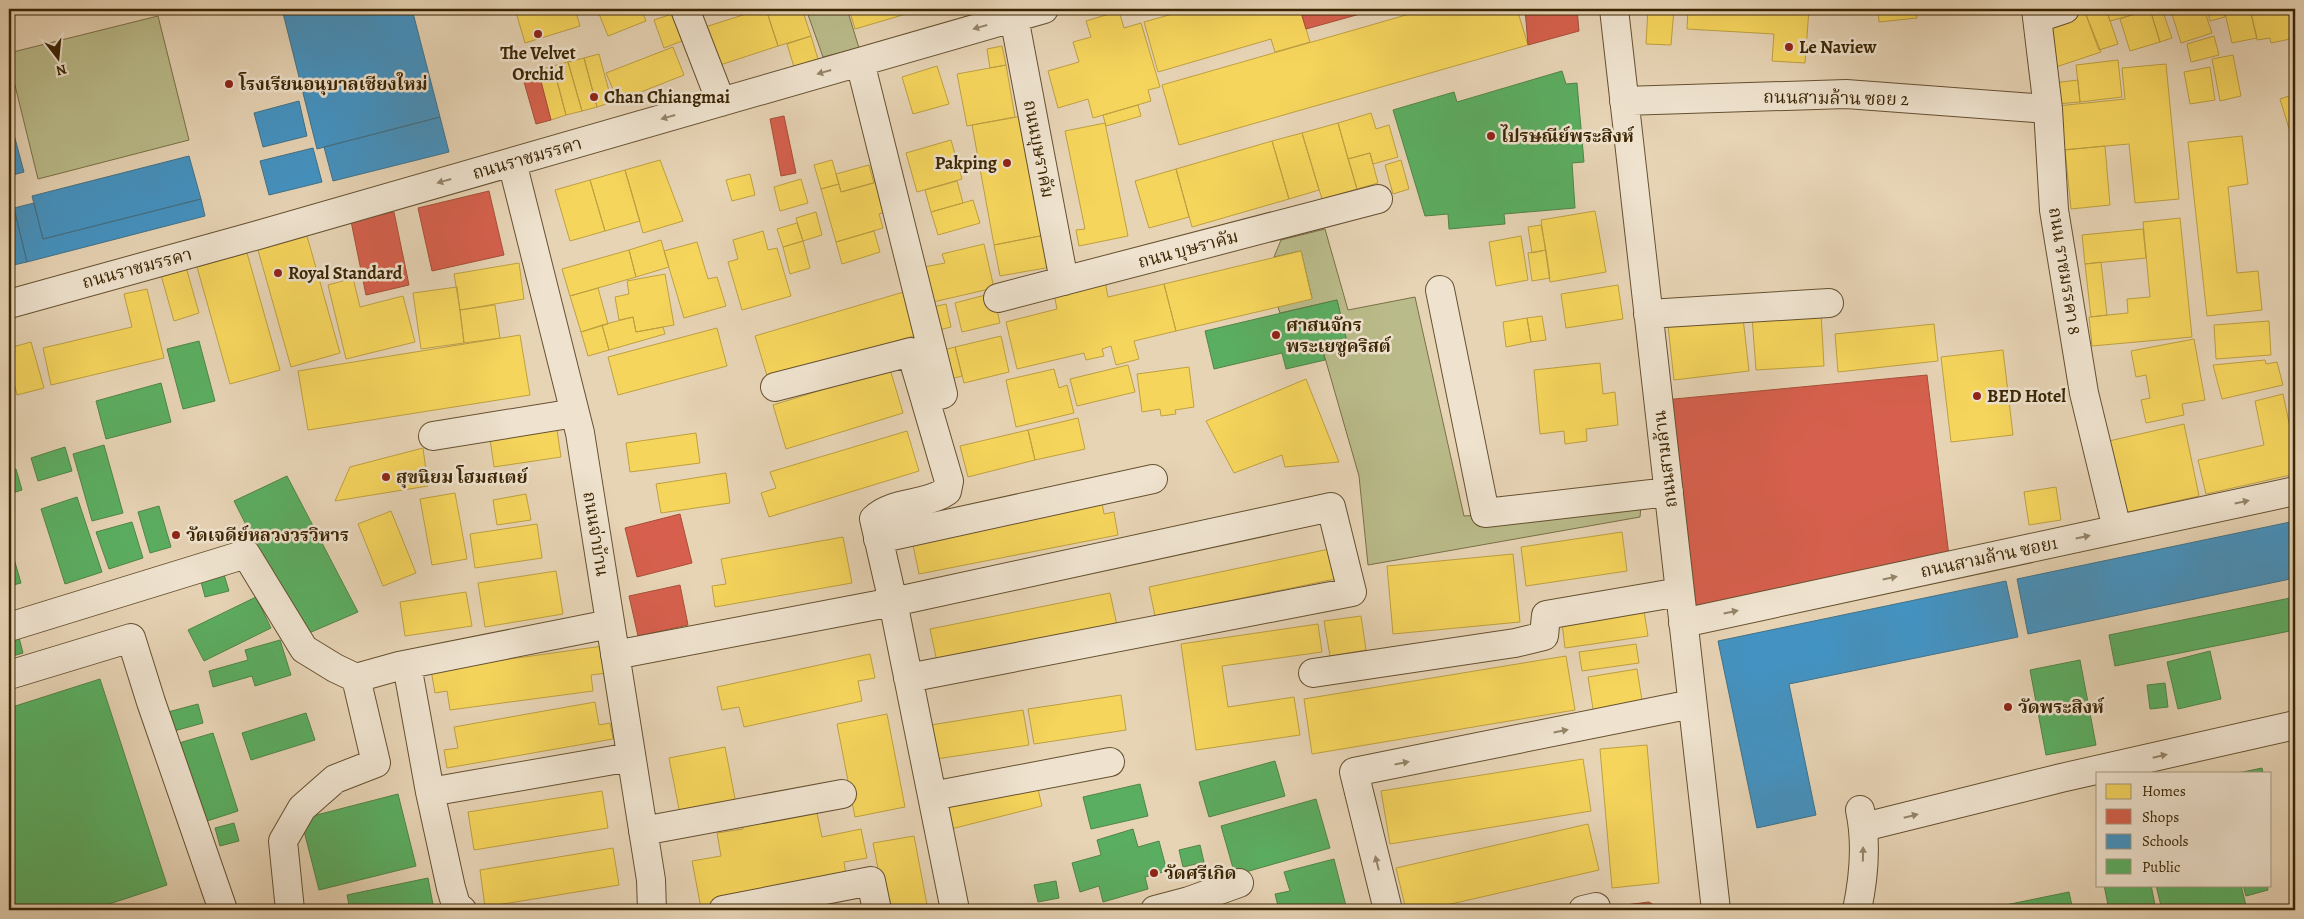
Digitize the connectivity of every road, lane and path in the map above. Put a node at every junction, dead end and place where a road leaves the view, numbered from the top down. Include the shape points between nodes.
1 (685, 9) edge
2 (1044, 9) edge
3 (1614, 9) edge
4 (2065, 9) edge
5 (2037, 13) edge
6 (1014, 17) junction
7 (860, 62) junction
8 (1624, 101) junction
9 (721, 102) junction
10 (2048, 109) junction
11 (512, 162) junction
12 (1378, 199) dead end
13 (1064, 282) junction
14 (1440, 290) dead end
15 (998, 298) dead end
16 (1828, 303) dead end
17 (9, 304) edge
18 (1648, 314) junction
19 (775, 387) dead end
20 (925, 400) junction
21 (575, 413) junction
22 (433, 436) dead end
23 (1153, 479) dead end
24 (2295, 491) edge
25 (1669, 492) junction
26 (2117, 529) junction
27 (878, 539) junction
28 (1680, 592) junction
29 (893, 602) junction
30 (1683, 623) junction
31 (610, 624) junction
32 (9, 627) edge
33 (615, 655) junction
34 (408, 665) junction
35 (1313, 673) dead end
36 (9, 675) edge
37 (356, 678) junction
38 (908, 678) junction
39 (1692, 704) junction
40 (2295, 725) edge
41 (631, 757) junction
42 (1110, 762) dead end
43 (430, 792) junction
44 (842, 794) dead end
45 (932, 796) junction
46 (643, 831) junction
47 (1239, 883) dead end
48 (1190, 906) edge
49 (645, 909) edge
50 (223, 910) edge
51 (290, 910) edge
52 (462, 910) edge
53 (723, 910) edge
54 (877, 910) edge
55 (955, 910) edge
56 (1155, 910) edge
57 (1388, 910) edge
58 (1716, 910) edge
59 (1857, 910) edge

1 - 9 street
2 - 6 street, ถนนราชมรรคา
3 - 8 street, ถนนสามล้าน
4 - 5 street
5 - 10 street, ถนน ราชมรรคา 8
6 -> 7 street, ถนนราชมรรคา
6 - 13 street, ถนนบุษราคัม
7 -> 9 street, ถนนราชมรรคา
7 - 20 street via 943,394
8 - 10 street, ถนนสามล้าน ซอย 2 via 1846,94
8 - 18 street, ถนนสามล้าน
9 -> 11 street, ถนนราชมรรคา
10 - 26 street, ถนน ราชมรรคา 8 via 2054,210 2083,383
11 -> 17 street, ถนนราชมรรคา
11 - 21 street, ถนนจ่าบ้าน
12 - 13 street, ถนน บุษราคัม
13 - 15 street, ถนน บุษราคัม
14 - 25 street via 1485,513
16 - 18 street
18 - 25 street, ถนนสามล้าน
19 - 20 street via 911,352
20 - 27 street via 949,482 947,491 938,497 881,512 874,519
21 - 22 street
21 - 31 street, ถนนจ่าบ้าน
23 - 27 street
26 -> 24 street, ถนนสามล้าน ซอย1
25 - 28 street, ถนนสามล้าน
30 -> 26 street, ถนนสามล้าน ซอย1
27 - 29 street
28 - 30 street, ถนนสามล้าน
28 - 35 street via 1546,615 1544,636 1515,643
29 - 33 street
29 - 38 street
29 - 38 street via 1331,507 1352,592
30 - 39 street, ถนนสามล้าน
31 - 33 street, ถนนจ่าบ้าน
31 - 34 street
32 - 37 street via 246,554 304,648
33 - 41 street, ถนนจ่าบ้าน
34 - 37 street
34 - 43 street
36 - 50 street via 131,638
37 - 51 street via 376,763 335,778 302,808 283,841
38 - 45 street
57 -> 39 street via 1354,772
39 - 58 street, ถนนสามล้าน
59 -> 40 street via 1863,880 1862,818 2061,778
41 - 43 street
41 - 46 street, ถนนจ่าบ้าน
42 - 45 street
43 - 52 street via 451,888 456,905
44 - 46 street
45 - 55 street
46 - 49 street, ถนนจ่าบ้าน via 651,880
47 - 48 street
48 - 56 street
53 - 54 street via 871,881

